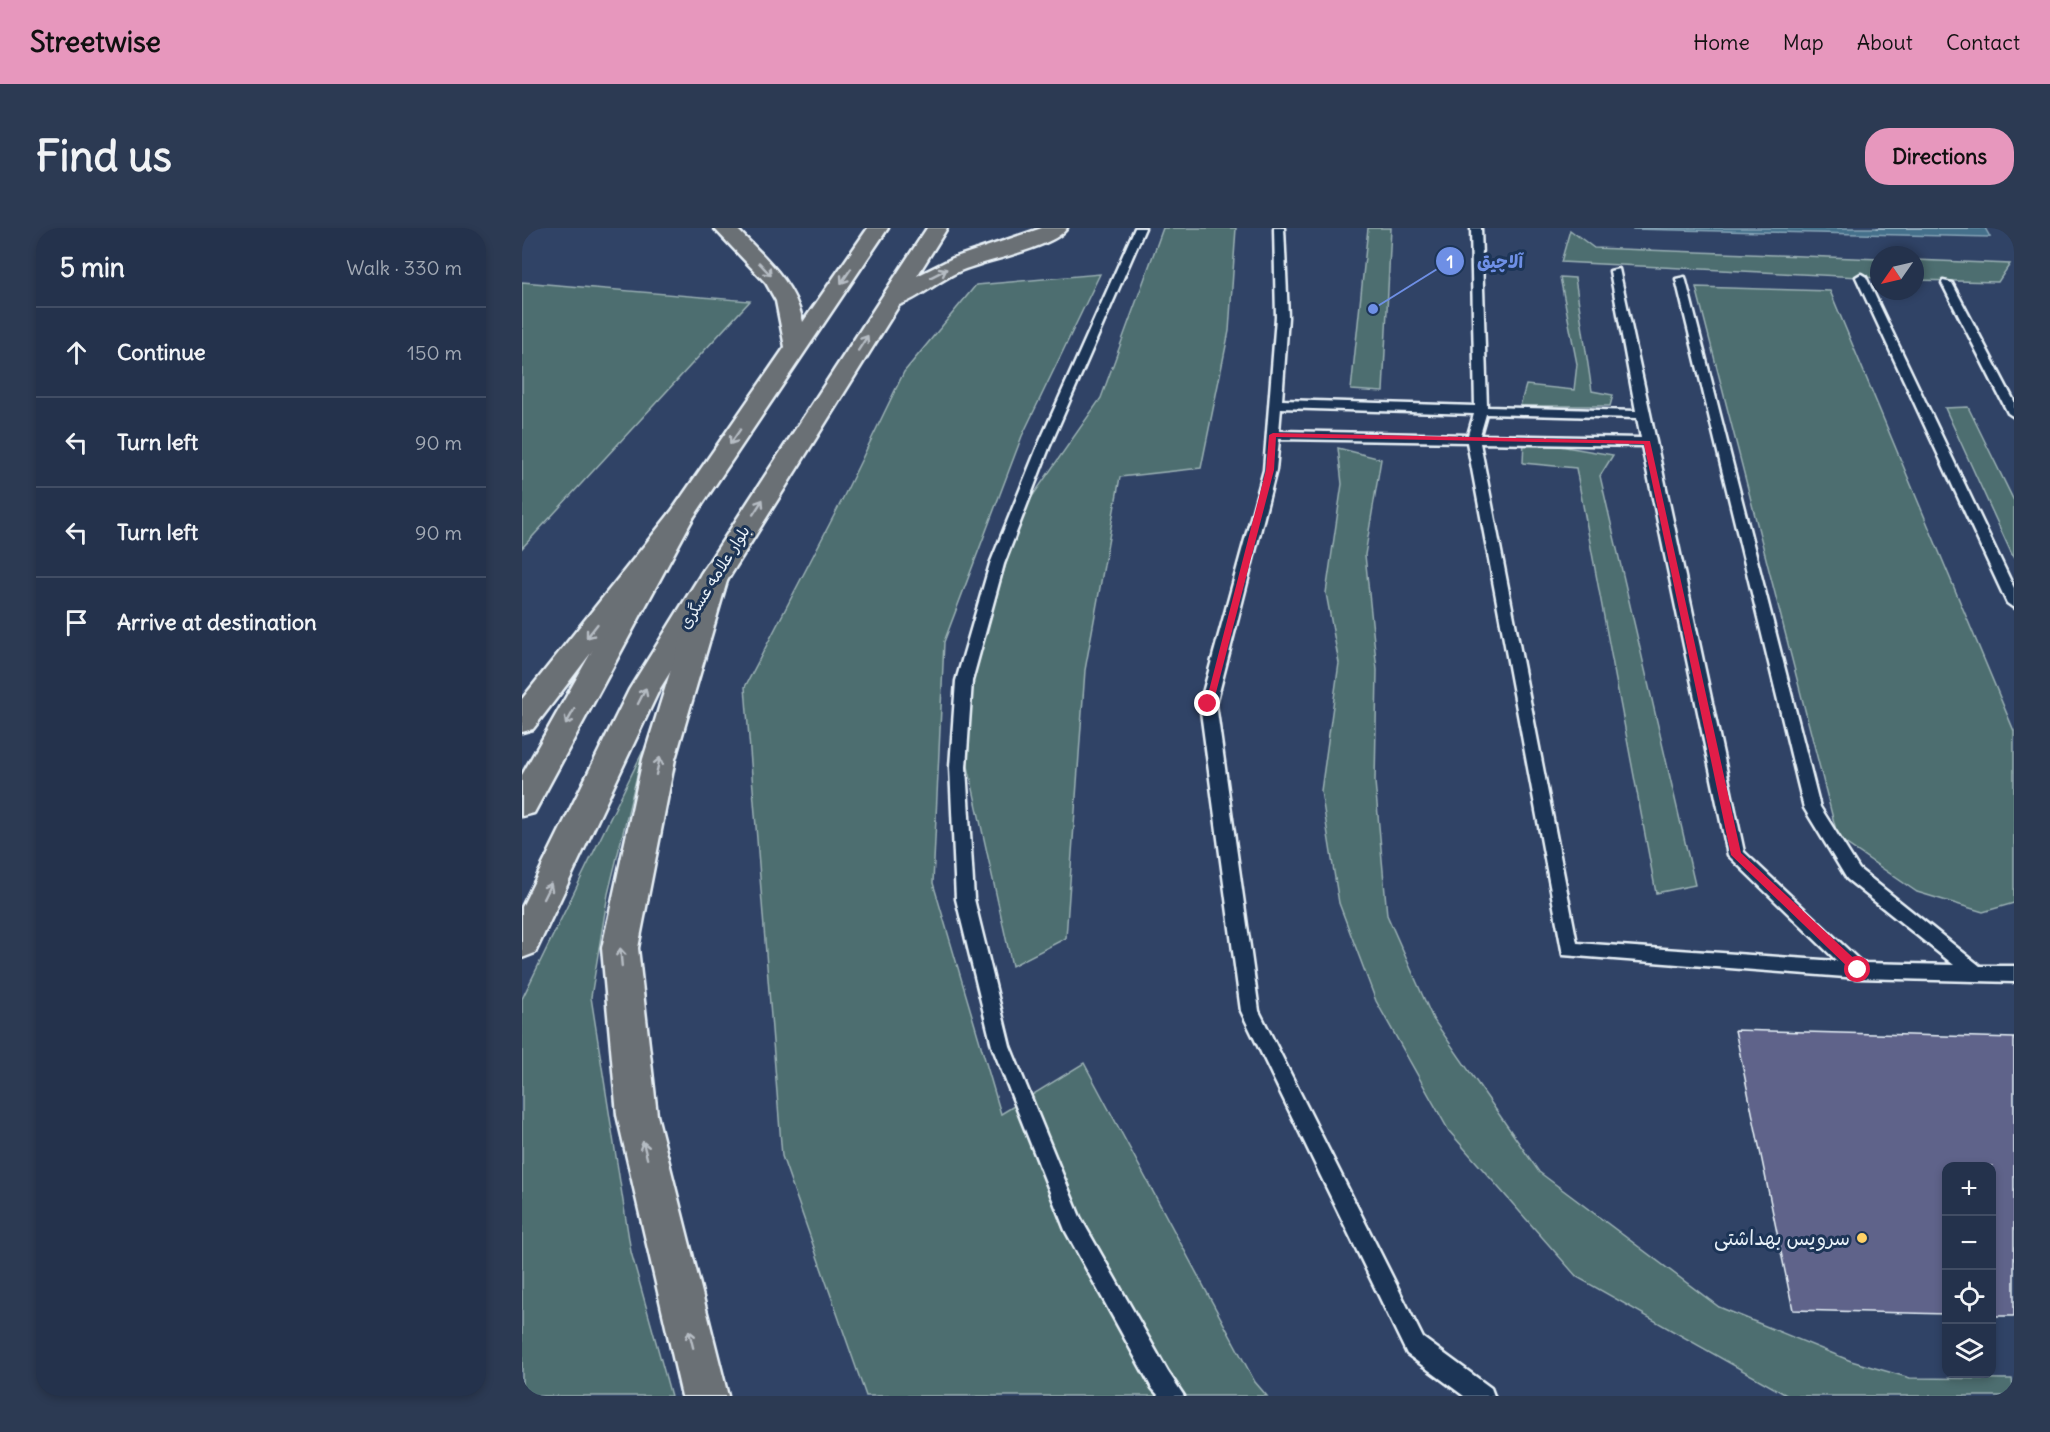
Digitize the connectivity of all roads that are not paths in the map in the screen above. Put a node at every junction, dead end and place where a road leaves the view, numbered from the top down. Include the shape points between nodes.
1 (724, 228) edge
2 (878, 228) edge
3 (937, 228) edge
4 (1057, 228) edge
5 (1140, 228) edge
6 (1279, 228) edge
7 (1476, 228) edge
8 (1615, 272) dead end
9 (1860, 277) dead end
10 (1681, 279) dead end
11 (1947, 283) dead end
12 (889, 303) junction
13 (797, 348) junction
14 (1276, 404) junction
15 (1481, 410) junction
16 (2014, 413) edge
17 (1645, 415) junction
18 (1273, 435) junction
19 (1473, 439) junction
20 (1648, 442) junction
21 (680, 518) junction
22 (715, 574) junction
23 (2014, 603) edge
24 (522, 721) edge
25 (522, 804) edge
26 (522, 944) edge
27 (1858, 970) junction
28 (1976, 973) junction
29 (2014, 974) edge
30 (705, 1396) edge
31 (1173, 1396) edge
32 (1483, 1396) edge

1 -> 13 highway via 775,280 787,301
2 -> 13 highway
3 - 12 highway, بلوار علامه عسگری
12 -> 4 highway via 936,274
5 - 31 lane via 1043,448 997,564 964,681 958,767 965,899 1001,1046 1072,1223 1160,1380
6 - 14 lane via 1282,317
7 - 15 lane
8 - 17 lane
9 - 23 lane
10 - 28 lane via 1812,808 1853,874
11 - 16 lane
22 -> 12 highway, بلوار علامه عسگری
13 -> 21 highway
14 - 15 lane
14 - 18 lane
15 - 17 lane
15 - 19 lane
17 - 20 lane
18 - 19 lane
18 - 32 lane via 1270,470 1208,704 1250,1011 1415,1346
19 - 20 lane
19 - 27 lane via 1569,950
20 - 27 lane via 1736,855
21 -> 24 highway
21 -> 25 highway
26 -> 22 highway, بلوار علامه عسگری via 644,690
30 -> 22 highway via 637,1115 620,948 660,759
27 - 28 lane
28 - 29 lane

